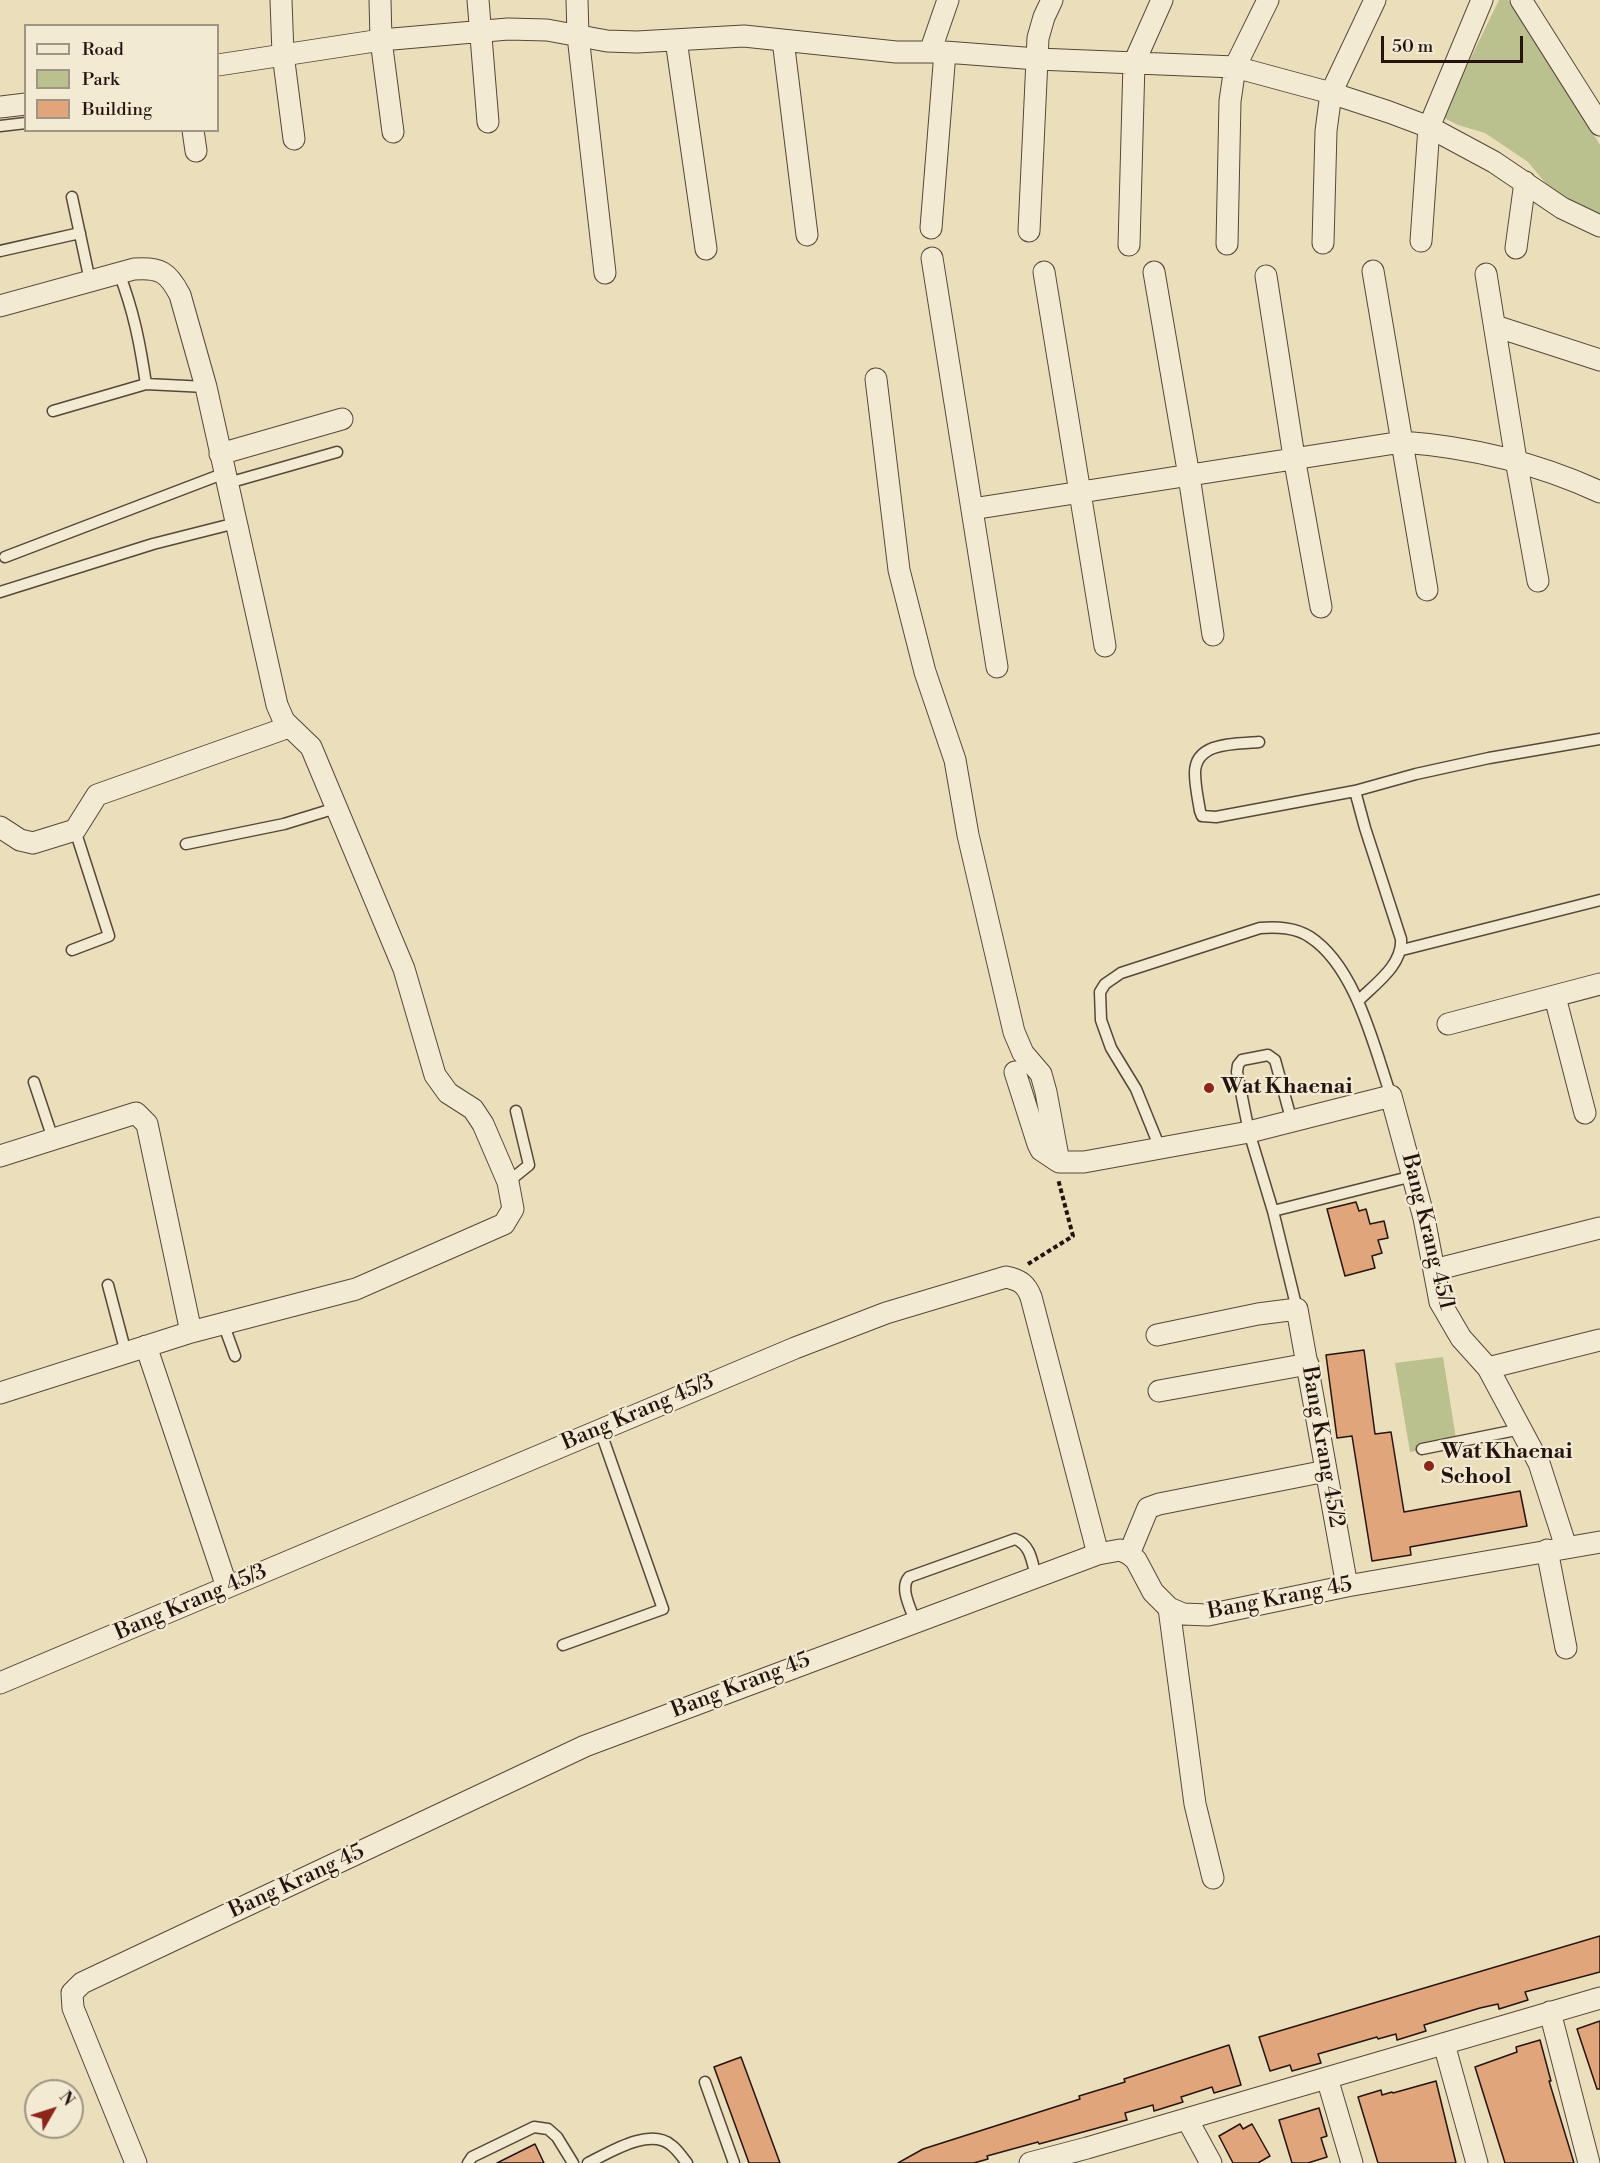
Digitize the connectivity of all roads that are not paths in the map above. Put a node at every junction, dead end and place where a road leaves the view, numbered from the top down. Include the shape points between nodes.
1 (281, 0) edge
2 (380, 0) edge
3 (478, 0) edge
4 (577, 0) edge
5 (948, 0) edge
6 (1052, 0) edge
7 (1162, 0) edge
8 (1268, 0) edge
9 (1375, 0) edge
10 (1482, 0) edge
11 (1521, 0) edge
12 (479, 32) junction
13 (578, 36) junction
14 (381, 40) junction
15 (676, 40) junction
16 (783, 40) junction
17 (937, 52) junction
18 (283, 54) junction
19 (1037, 59) junction
20 (1134, 63) junction
21 (219, 65) edge
22 (1235, 67) junction
23 (1331, 93) junction
24 (24, 104) edge
25 (0, 107) edge
26 (488, 122) dead end
27 (24, 123) edge
28 (1600, 125) edge
29 (0, 126) edge
30 (1429, 127) junction
31 (393, 132) dead end
32 (294, 139) dead end
33 (1525, 182) junction
34 (72, 197) dead end
35 (1600, 226) edge
36 (931, 228) dead end
37 (1029, 231) dead end
38 (80, 233) junction
39 (807, 235) dead end
40 (1421, 241) dead end
41 (1323, 243) dead end
42 (1227, 244) dead end
43 (1129, 245) dead end
44 (1516, 248) dead end
45 (706, 249) dead end
46 (0, 251) edge
47 (932, 258) dead end
48 (1373, 271) dead end
49 (1044, 272) dead end
50 (1154, 272) dead end
51 (119, 273) junction
52 (605, 273) dead end
53 (1486, 274) dead end
54 (1266, 276) dead end
55 (90, 281) junction
56 (0, 306) edge
57 (1495, 326) junction
58 (1600, 360) edge
59 (876, 379) dead end
60 (146, 384) junction
61 (206, 387) junction
62 (53, 411) dead end
63 (342, 419) dead end
64 (1402, 442) junction
65 (337, 452) dead end
66 (1294, 458) junction
67 (1516, 460) junction
68 (224, 470) junction
69 (1189, 476) junction
70 (1079, 492) junction
71 (1600, 492) edge
72 (972, 509) junction
73 (237, 523) junction
74 (5, 557) dead end
75 (1538, 581) dead end
76 (1427, 590) dead end
77 (0, 592) edge
78 (1321, 607) dead end
79 (1213, 635) dead end
80 (1105, 646) dead end
81 (997, 667) dead end
82 (289, 727) junction
83 (1600, 739) edge
84 (1260, 742) dead end
85 (1355, 791) junction
86 (336, 808) junction
87 (0, 827) edge
88 (75, 830) junction
89 (186, 844) dead end
90 (1600, 900) edge
91 (72, 950) dead end
92 (1402, 950) junction
93 (1600, 984) edge
94 (1555, 997) junction
95 (1358, 1001) junction
96 (1448, 1024) dead end
97 (1015, 1072) dead end
98 (34, 1082) dead end
99 (1391, 1096) junction
100 (516, 1112) dead end
101 (1585, 1113) dead end
102 (1292, 1122) junction
103 (1250, 1132) junction
104 (53, 1139) junction
105 (1160, 1148) junction
106 (0, 1156) edge
107 (1056, 1161) junction
108 (1413, 1176) junction
109 (508, 1182) junction
110 (1273, 1211) junction
111 (1600, 1228) edge
112 (1434, 1270) junction
113 (108, 1285) dead end
114 (1297, 1309) junction
115 (223, 1323) junction
116 (191, 1332) junction
117 (1157, 1335) dead end
118 (1600, 1340) edge
119 (136, 1350) junction
120 (235, 1356) dead end
121 (1308, 1364) junction
122 (1488, 1368) junction
123 (1159, 1391) dead end
124 (0, 1393) edge
125 (1521, 1429) junction
126 (600, 1430) junction
127 (1422, 1449) dead end
128 (1326, 1471) junction
129 (1600, 1542) edge
130 (1557, 1549) junction
131 (1098, 1554) junction
132 (1129, 1554) junction
133 (1036, 1577) junction
134 (1347, 1586) junction
135 (227, 1587) junction
136 (1169, 1608) junction
137 (915, 1622) junction
138 (564, 1645) dead end
139 (1566, 1648) dead end
140 (0, 1683) edge
141 (1213, 1878) dead end
142 (1600, 1998) edge
143 (1550, 2012) junction
144 (1444, 2043) junction
145 (1327, 2078) junction
146 (705, 2082) dead end
147 (1187, 2119) junction
148 (1077, 2157) edge
149 (136, 2163) edge
150 (468, 2163) edge
151 (573, 2163) edge
152 (588, 2163) edge
153 (687, 2163) edge
154 (734, 2163) edge
155 (1030, 2163) edge
156 (1211, 2163) edge
157 (1352, 2163) edge
158 (1477, 2163) edge
159 (1589, 2163) edge

1 - 18 street
2 - 14 street
3 - 12 street
4 - 13 street
5 - 17 street
6 - 19 street via 1038,38
7 - 20 street
8 - 22 street
9 - 23 street
10 - 30 street
11 - 28 street
12 - 13 street via 547,30
12 - 14 street
12 - 26 street
13 - 15 street via 608,41
13 - 52 street
14 - 18 street
14 - 31 street
15 - 16 street via 744,36
15 - 45 street
16 - 17 street
16 - 39 street
17 - 19 street
17 - 36 street
18 - 21 street
18 - 32 street
19 - 20 street
19 - 37 street
20 - 22 street
20 - 43 street
22 - 23 street
22 - 42 street via 1230,101
23 - 30 street
23 - 41 street
24 - 25 street
27 - 29 lane
30 - 33 street
30 - 40 street
33 - 35 street via 1562,208
33 - 44 street
34 - 38 lane
38 - 46 lane
38 - 55 lane
47 - 72 street
48 - 64 street
49 - 70 street
50 - 69 street
51 - 55 street
51 - 60 lane via 137,328
51 - 61 street via 152,268 173,282
53 - 57 street
54 - 66 street
55 - 56 street
57 - 58 street
57 - 67 street
59 - 107 street via 899,570 925,672 955,759 968,835 1011,1022 1018,1044 1041,1074 1046,1092
60 - 61 lane
60 - 62 lane
61 - 68 street
63 - 68 street
64 - 66 street
64 - 67 street via 1436,444
64 - 76 street
65 - 68 lane
66 - 69 street
66 - 78 street
67 - 71 street
67 - 75 street
68 - 73 street
68 - 74 lane
69 - 70 street
69 - 79 street
70 - 72 street
70 - 80 street
72 - 81 street
73 - 77 lane via 153,544
73 - 82 street via 277,705
82 - 86 street via 311,747
82 - 88 street via 97,795
83 - 85 lane via 1489,758
84 - 85 lane via 1212,747 1202,754 1195,773 1202,816 1216,818
85 - 92 lane
86 - 89 lane via 284,824
86 - 109 street via 404,969 435,1075 448,1093 472,1109 483,1124
87 - 88 street via 33,843
88 - 91 lane via 109,936
90 - 92 lane
92 - 95 lane
93 - 94 street
94 - 96 street
94 - 101 street
95 - 99 lane, Bang Krang 45/1
95 - 105 lane, Bang Krang 45/1 via 1324,947 1308,935 1278,927 1260,928 1112,979 1100,992 1101,1020
97 - 107 street via 1038,1144
98 - 104 lane
99 - 102 street
99 - 108 street, Bang Krang 45/1
100 - 109 lane via 529,1165
102 - 103 street
102 - 103 lane via 1275,1060 1268,1055 1242,1060 1237,1072
103 - 105 street
103 - 110 lane
104 - 106 street
104 - 116 street via 136,1113 143,1118
105 - 107 street via 1084,1162
108 - 110 lane
108 - 112 street, Bang Krang 45/1
109 - 115 street via 513,1209 504,1224 356,1289
110 - 114 lane
111 - 112 street
112 - 122 street, Bang Krang 45/1 via 1440,1302 1450,1322
113 - 119 lane
114 - 117 street
114 - 121 street, Bang Krang 45/2
115 - 116 street
115 - 120 lane
116 - 119 street
118 - 122 street
119 - 124 street
119 - 135 street
121 - 123 street
121 - 128 street, Bang Krang 45/2
122 - 125 street, Bang Krang 45/1
125 - 127 lane
125 - 130 street, Bang Krang 45/1 via 1539,1463
126 - 131 street, Bang Krang 45/3 via 886,1313 1006,1276 1018,1279 1031,1297
126 - 135 street, Bang Krang 45/3
126 - 138 lane via 663,1609
128 - 132 street via 1148,1508
128 - 134 street, Bang Krang 45/2
129 - 130 street, Bang Krang 45
130 - 134 street, Bang Krang 45
130 - 139 street, Bang Krang 45/1
131 - 132 street, Bang Krang 45 via 1120,1550
131 - 133 street, Bang Krang 45
132 - 136 street via 1153,1592
133 - 137 street, Bang Krang 45
133 - 137 lane via 1029,1549 1016,1539 909,1577 904,1588
134 - 136 street, Bang Krang 45 via 1208,1615 1183,1614
135 - 140 street, Bang Krang 45/3
136 - 141 street via 1196,1804
137 - 149 street, Bang Krang 45 via 585,1746 82,1983 72,1993 73,2008
142 - 143 street
143 - 144 street
143 - 159 street
144 - 145 street
144 - 158 street
145 - 147 street
145 - 157 street
146 - 154 lane
147 - 148 street
147 - 156 street
148 - 155 street
150 - 151 lane via 472,2157 534,2127 548,2128
152 - 153 lane via 633,2141 659,2139 671,2144

